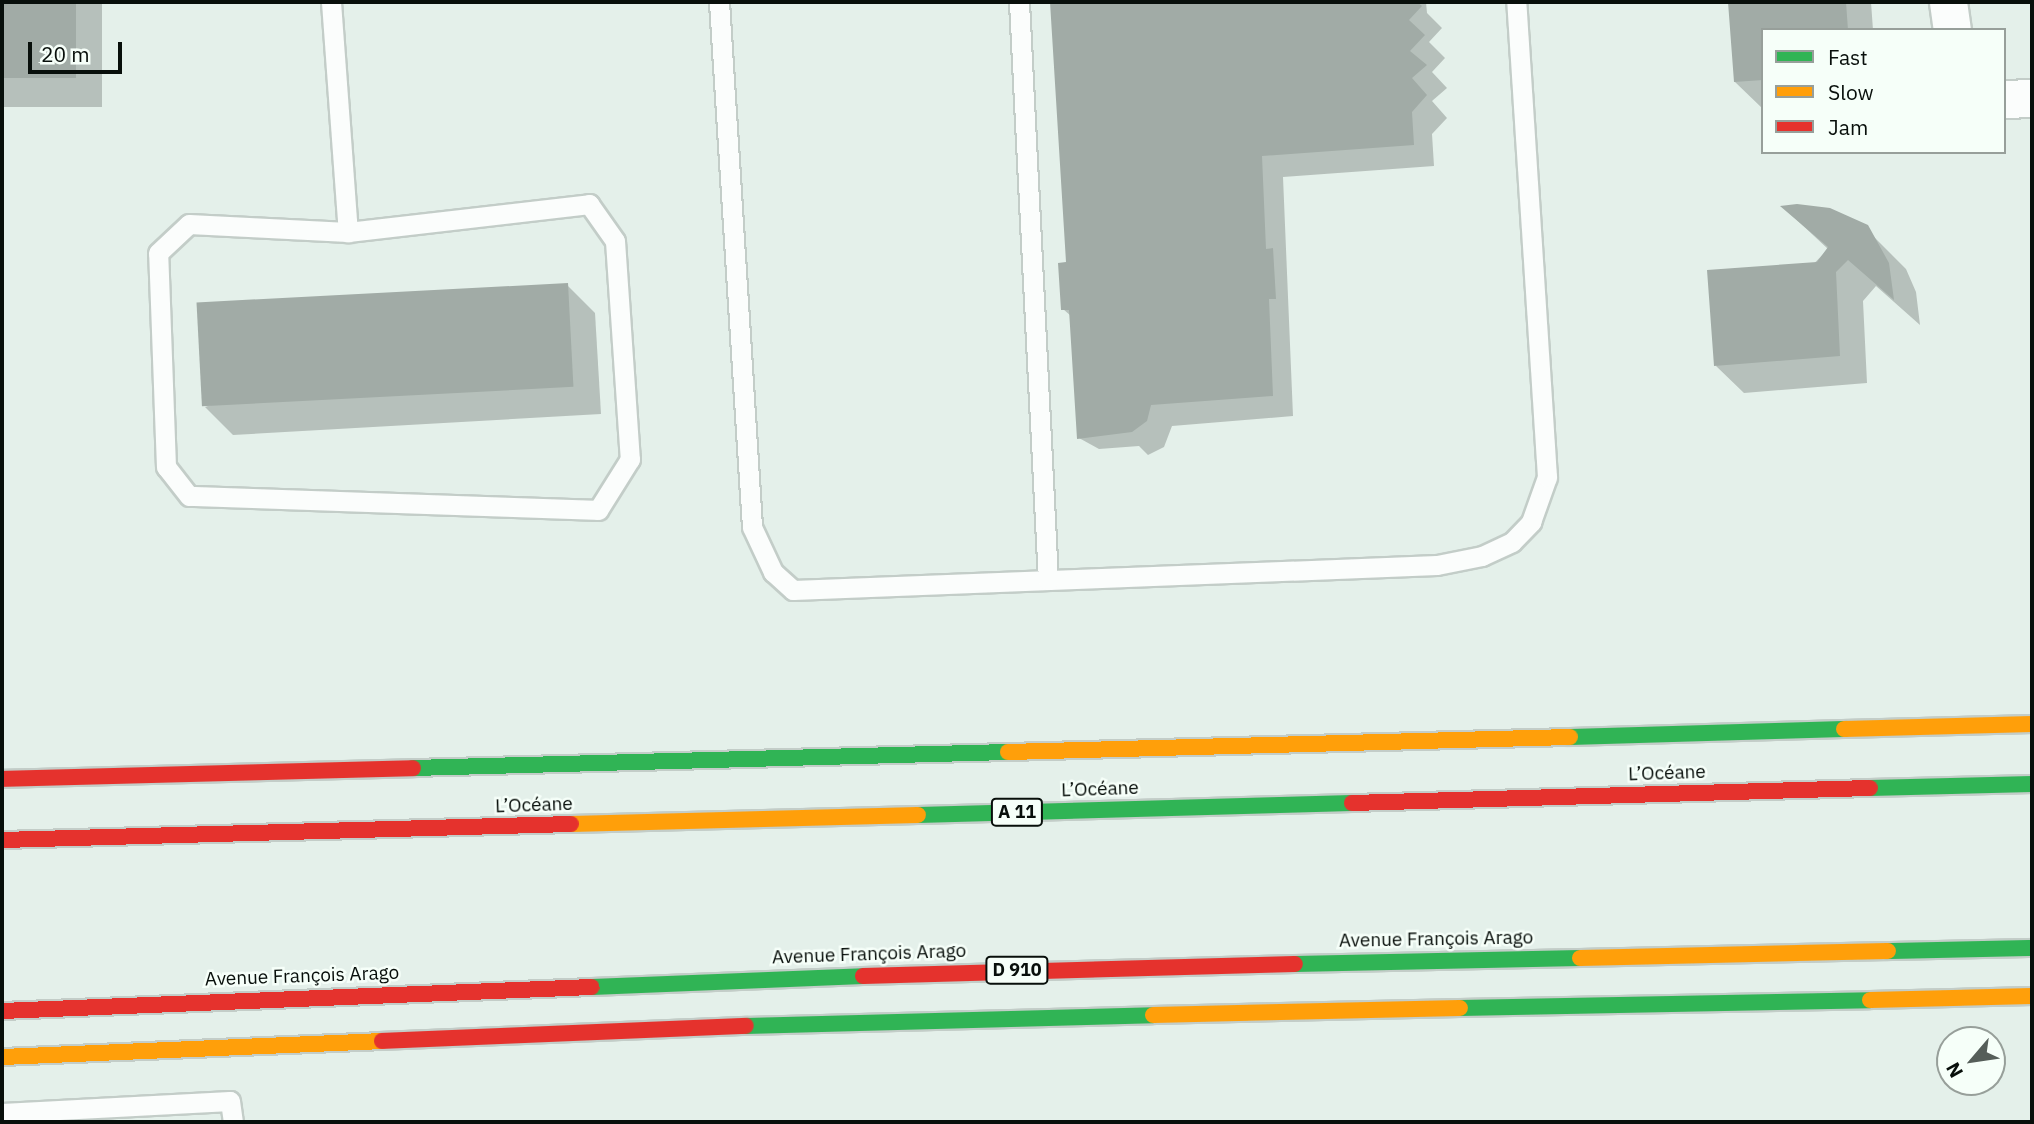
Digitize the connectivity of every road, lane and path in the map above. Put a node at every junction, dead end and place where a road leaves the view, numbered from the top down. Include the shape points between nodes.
1 (331, 2) edge
2 (719, 2) edge
3 (1019, 2) edge
4 (1516, 2) edge
5 (1948, 2) edge
6 (1952, 28) edge
7 (2032, 98) edge
8 (2006, 99) edge
9 (348, 232) junction
10 (1048, 580) junction
11 (2032, 724) edge
12 (2, 779) edge
13 (2032, 784) edge
14 (2, 840) edge
15 (2032, 948) edge
16 (2032, 996) edge
17 (2, 1011) edge
18 (2, 1057) edge
19 (2, 1114) edge
20 (233, 1122) edge

1 - 9 lane
2 - 10 lane via 752,527 760,551 793,590
3 - 10 lane
4 - 10 lane via 1547,477 1531,522 1512,542 1482,556 1437,565
5 - 6 street
7 - 8 street
9 - 9 lane via 189,224 158,253 166,467 189,496 597,510 630,459 615,241 589,204
11 - 12 main road, L’Océane
13 - 14 main road, L’Océane / A 11
15 - 17 main road, Avenue François Arago / D 910 via 984,971
16 - 18 main road via 837,1022
19 - 20 lane via 230,1101

